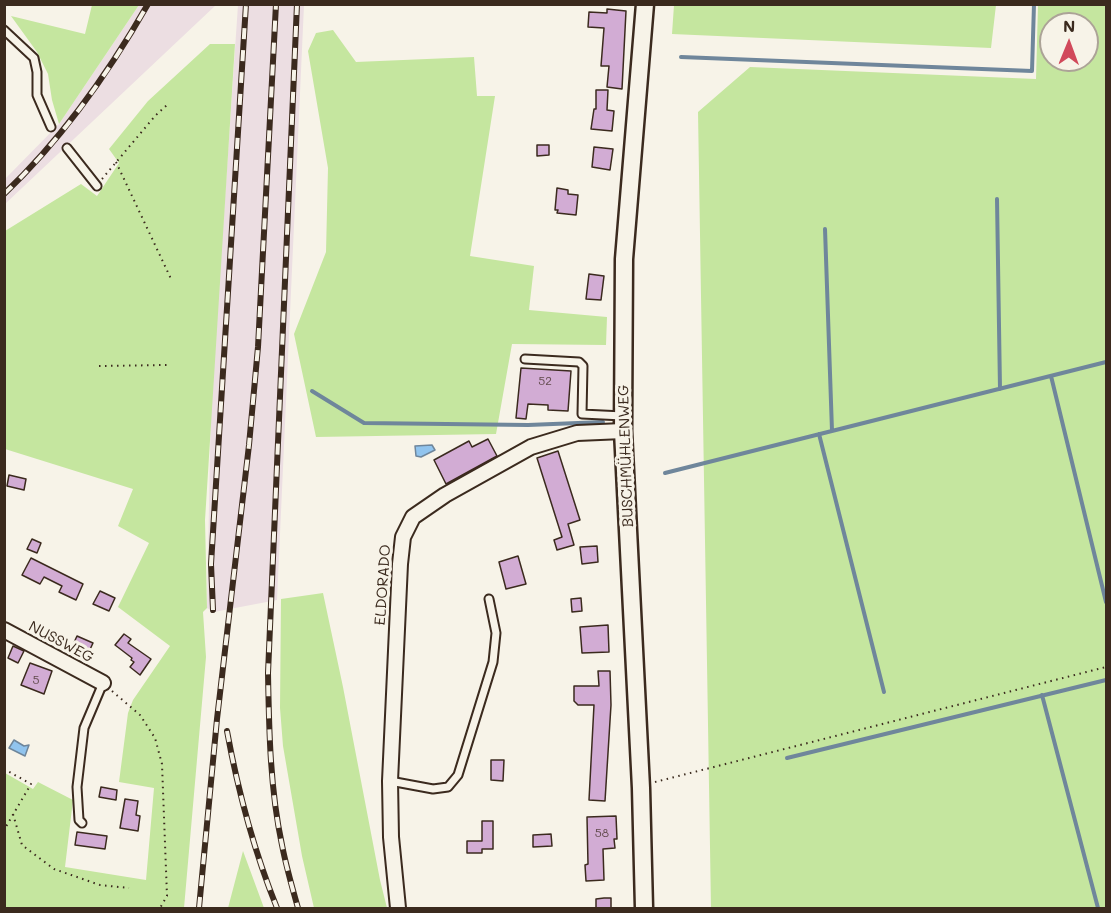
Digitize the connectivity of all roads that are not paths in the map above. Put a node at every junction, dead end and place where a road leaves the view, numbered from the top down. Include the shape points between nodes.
1 (645, 4) edge
2 (4, 30) edge
3 (51, 127) dead end
4 (67, 148) dead end
5 (97, 186) road end
6 (525, 358) dead end
7 (623, 423) junction
8 (489, 599) dead end
9 (4, 630) edge
10 (103, 683) joint
11 (390, 781) junction
12 (82, 823) dead end
13 (398, 909) edge
14 (644, 909) edge

1 - 7 street, BUSCHMÜHLENWEG via 624,259
2 - 3 lane via 34,58 37,95
4 - 5 lane
6 - 7 lane via 579,362 583,366 582,414
7 - 11 street, ELDORADO via 531,447 413,517 403,537 399,564
7 - 14 street, BUSCHMÜHLENWEG
8 - 11 lane via 496,633 493,662 458,776 448,787 433,789
9 - 10 street, NUSSWEG
10 - 12 lane via 84,728 77,787
11 - 13 street, ELDORADO

